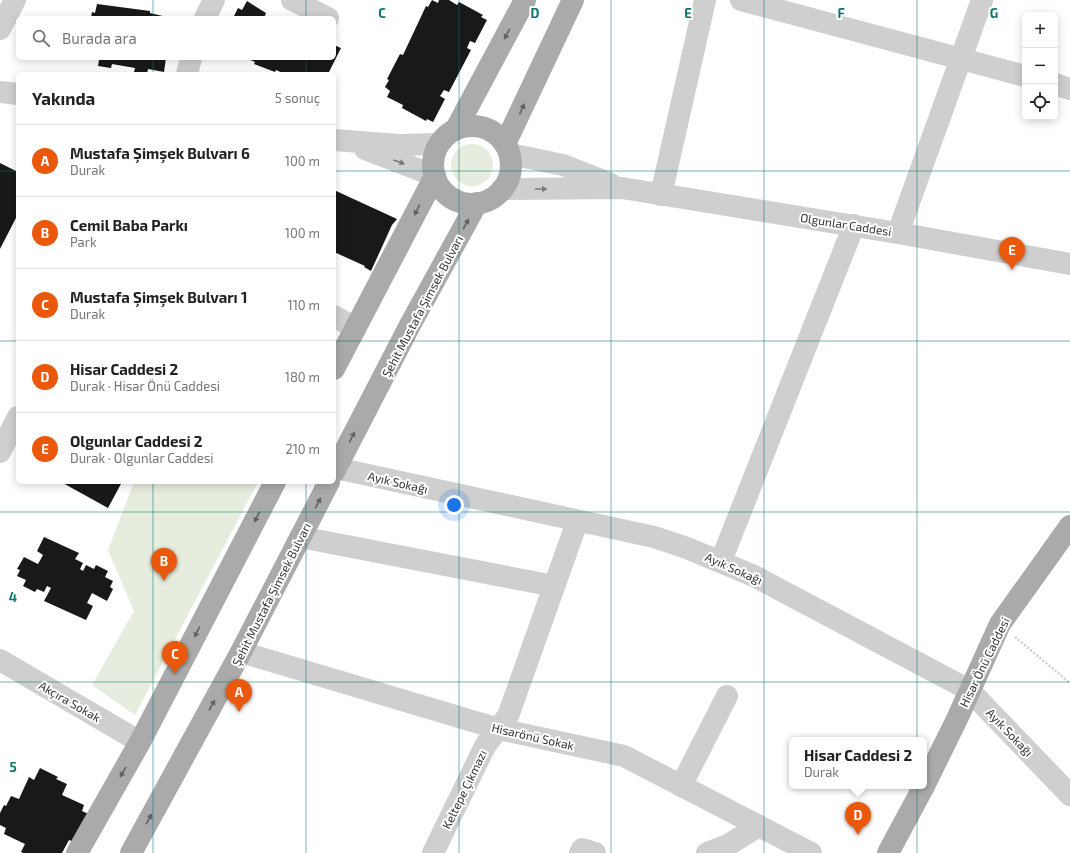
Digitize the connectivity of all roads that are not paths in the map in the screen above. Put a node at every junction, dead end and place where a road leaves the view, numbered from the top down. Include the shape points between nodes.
1 (14, 0) edge
2 (214, 0) edge
3 (292, 0) edge
4 (525, 0) edge
5 (574, 0) edge
6 (705, 0) edge
7 (740, 0) edge
8 (982, 0) edge
9 (206, 16) edge
10 (325, 16) edge
11 (0, 29) edge
12 (961, 58) junction
13 (190, 60) edge
14 (188, 72) edge
15 (1022, 75) edge
16 (1058, 85) edge
17 (1070, 89) edge
18 (0, 92) edge
19 (16, 94) edge
20 (456, 129) junction
21 (342, 142) edge
22 (439, 144) junction
23 (507, 149) junction
24 (435, 176) junction
25 (622, 188) junction
26 (502, 189) junction
27 (661, 195) junction
28 (477, 204) junction
29 (854, 225) junction
30 (898, 233) junction
31 (1070, 264) edge
32 (336, 317) edge
33 (355, 328) junction
34 (336, 365) edge
35 (16, 421) edge
36 (0, 452) edge
37 (336, 468) edge
38 (336, 475) edge
39 (274, 484) edge
40 (328, 484) edge
41 (577, 522) junction
42 (1070, 526) edge
43 (300, 537) junction
44 (721, 561) junction
45 (554, 586) junction
46 (241, 652) junction
47 (0, 660) edge
48 (969, 690) junction
49 (727, 696) dead end
50 (499, 729) junction
51 (140, 742) junction
52 (927, 780) edge
53 (681, 786) junction
54 (922, 789) edge
55 (1070, 795) edge
56 (759, 826) junction
57 (77, 853) edge
58 (130, 853) edge
59 (434, 853) edge
60 (580, 853) edge
61 (595, 853) edge
62 (707, 853) edge
63 (811, 853) edge
64 (888, 853) edge

1 - 11 street
2 - 9 street
3 - 10 street
4 -> 20 main road
23 -> 5 main road
6 - 27 street
7 - 12 street
8 - 12 street
12 - 15 street
12 - 30 street
13 - 14 street
16 - 17 street
18 - 19 street
20 - 22 main road
20 - 23 main road via 478,126 489,129 498,136
21 - 22 street
21 -> 24 street
22 - 24 main road via 433,164
23 - 25 street via 563,165
23 - 26 main road via 511,165 510,176
24 - 28 main road via 446,194 456,200
24 -> 33 main road
26 -> 25 street
25 - 27 street, Olgunlar Caddesi
26 - 28 main road via 488,200
27 - 29 street, Olgunlar Caddesi
37 -> 28 main road, Şehit Mustafa Şimsek Bulvarı via 410,325
29 - 30 street, Olgunlar Caddesi
29 - 44 street
30 - 31 street, Olgunlar Caddesi
32 - 33 street
33 - 34 main road
35 - 36 street
38 - 41 street, Ayık Sokağı
39 -> 51 main road
43 -> 40 main road, Şehit Mustafa Şimsek Bulvarı
41 - 44 street, Ayık Sokağı via 654,537
41 - 45 street, Keltepe Çıkmazı
42 - 48 main road, Hisar Önü Caddesi via 1000,624
43 - 45 street
43 - 46 main road, Şehit Mustafa Şimsek Bulvarı
44 - 48 street, Ayık Sokağı
45 - 50 street, Keltepe Çıkmazı via 508,716
46 - 50 street, Hisarönü Sokak
58 -> 46 main road, Şehit Mustafa Şimsek Bulvarı
47 - 51 street, Akçıra Sokak
48 - 52 main road, Hisar Önü Caddesi
48 - 55 street, Ayık Sokağı
49 - 53 street
50 - 53 street, Hisarönü Sokak via 624,756
50 - 59 street, Keltepe Çıkmazı via 485,746
51 -> 57 main road
53 - 56 street, Hisarönü Sokak
54 - 64 main road, Hisar Önü Caddesi
56 - 62 street via 728,845
56 - 63 street, Hisarönü Sokak
60 - 61 street via 582,849

